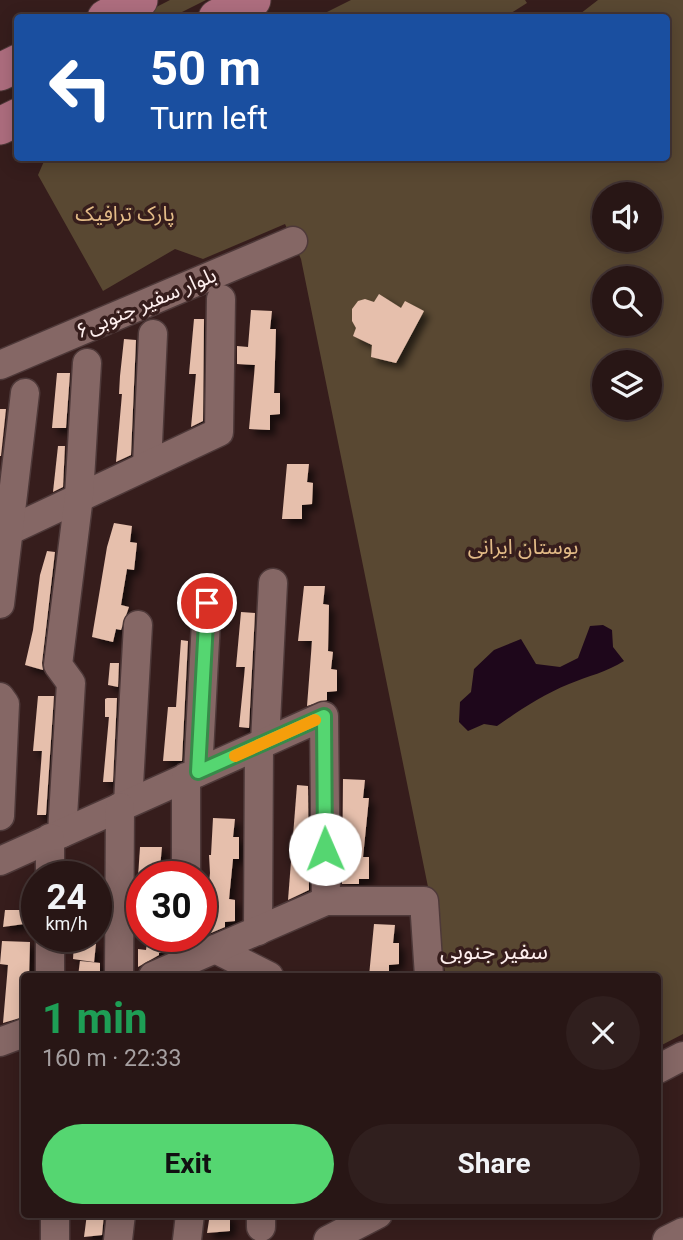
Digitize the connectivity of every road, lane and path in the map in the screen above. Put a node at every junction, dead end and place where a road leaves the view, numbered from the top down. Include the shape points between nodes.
1 (139, 0) edge
2 (252, 0) edge
3 (113, 14) edge
4 (225, 14) edge
5 (293, 242) dead end
6 (221, 299) dead end
7 (153, 334) dead end
8 (87, 363) dead end
9 (0, 365) edge
10 (25, 393) dead end
11 (147, 465) junction
12 (79, 496) junction
13 (5, 533) edge
14 (273, 583) dead end
15 (207, 603) dead end
16 (0, 604) edge
17 (138, 625) dead end
18 (0, 697) edge
19 (262, 744) junction
20 (192, 775) junction
21 (124, 805) junction
22 (0, 816) edge
23 (56, 836) junction
24 (0, 861) edge
25 (52, 861) edge
26 (187, 861) edge
27 (326, 901) junction
28 (258, 931) junction
29 (50, 952) edge
30 (194, 957) edge
31 (50, 973) edge
32 (119, 973) edge
33 (159, 973) edge
34 (254, 973) edge
35 (429, 973) edge
36 (21, 1034) edge
37 (0, 1042) edge
38 (683, 1056) edge
39 (661, 1067) edge
40 (55, 1218) edge
41 (121, 1218) edge
42 (190, 1218) edge
43 (370, 1218) edge
44 (683, 1232) edge
45 (55, 1240) edge
46 (118, 1240) edge
47 (187, 1240) edge
48 (328, 1240) edge
49 (667, 1240) edge

1 - 3 main road
2 - 4 main road
5 - 9 street, بلوار سفیر جنوبی۶
6 - 11 street via 219,432
7 - 11 street
8 - 12 street
10 - 13 street
11 - 12 street
12 - 13 street
12 - 23 street via 58,666 71,683
13 - 16 street
14 - 19 street
15 - 20 street
17 - 21 street
18 - 22 street via 5,704
19 - 20 street
19 - 27 street via 324,716
19 - 28 street
20 - 21 street
20 - 26 street
21 - 23 street
21 - 32 street
23 - 24 street
23 - 25 street
27 - 28 street
27 - 35 street via 424,901
28 - 30 street
29 - 31 street
30 - 33 street
30 - 34 street
36 - 37 street
38 - 39 street
40 - 45 street
41 - 46 street
42 - 47 street
43 - 48 street
44 - 49 street

